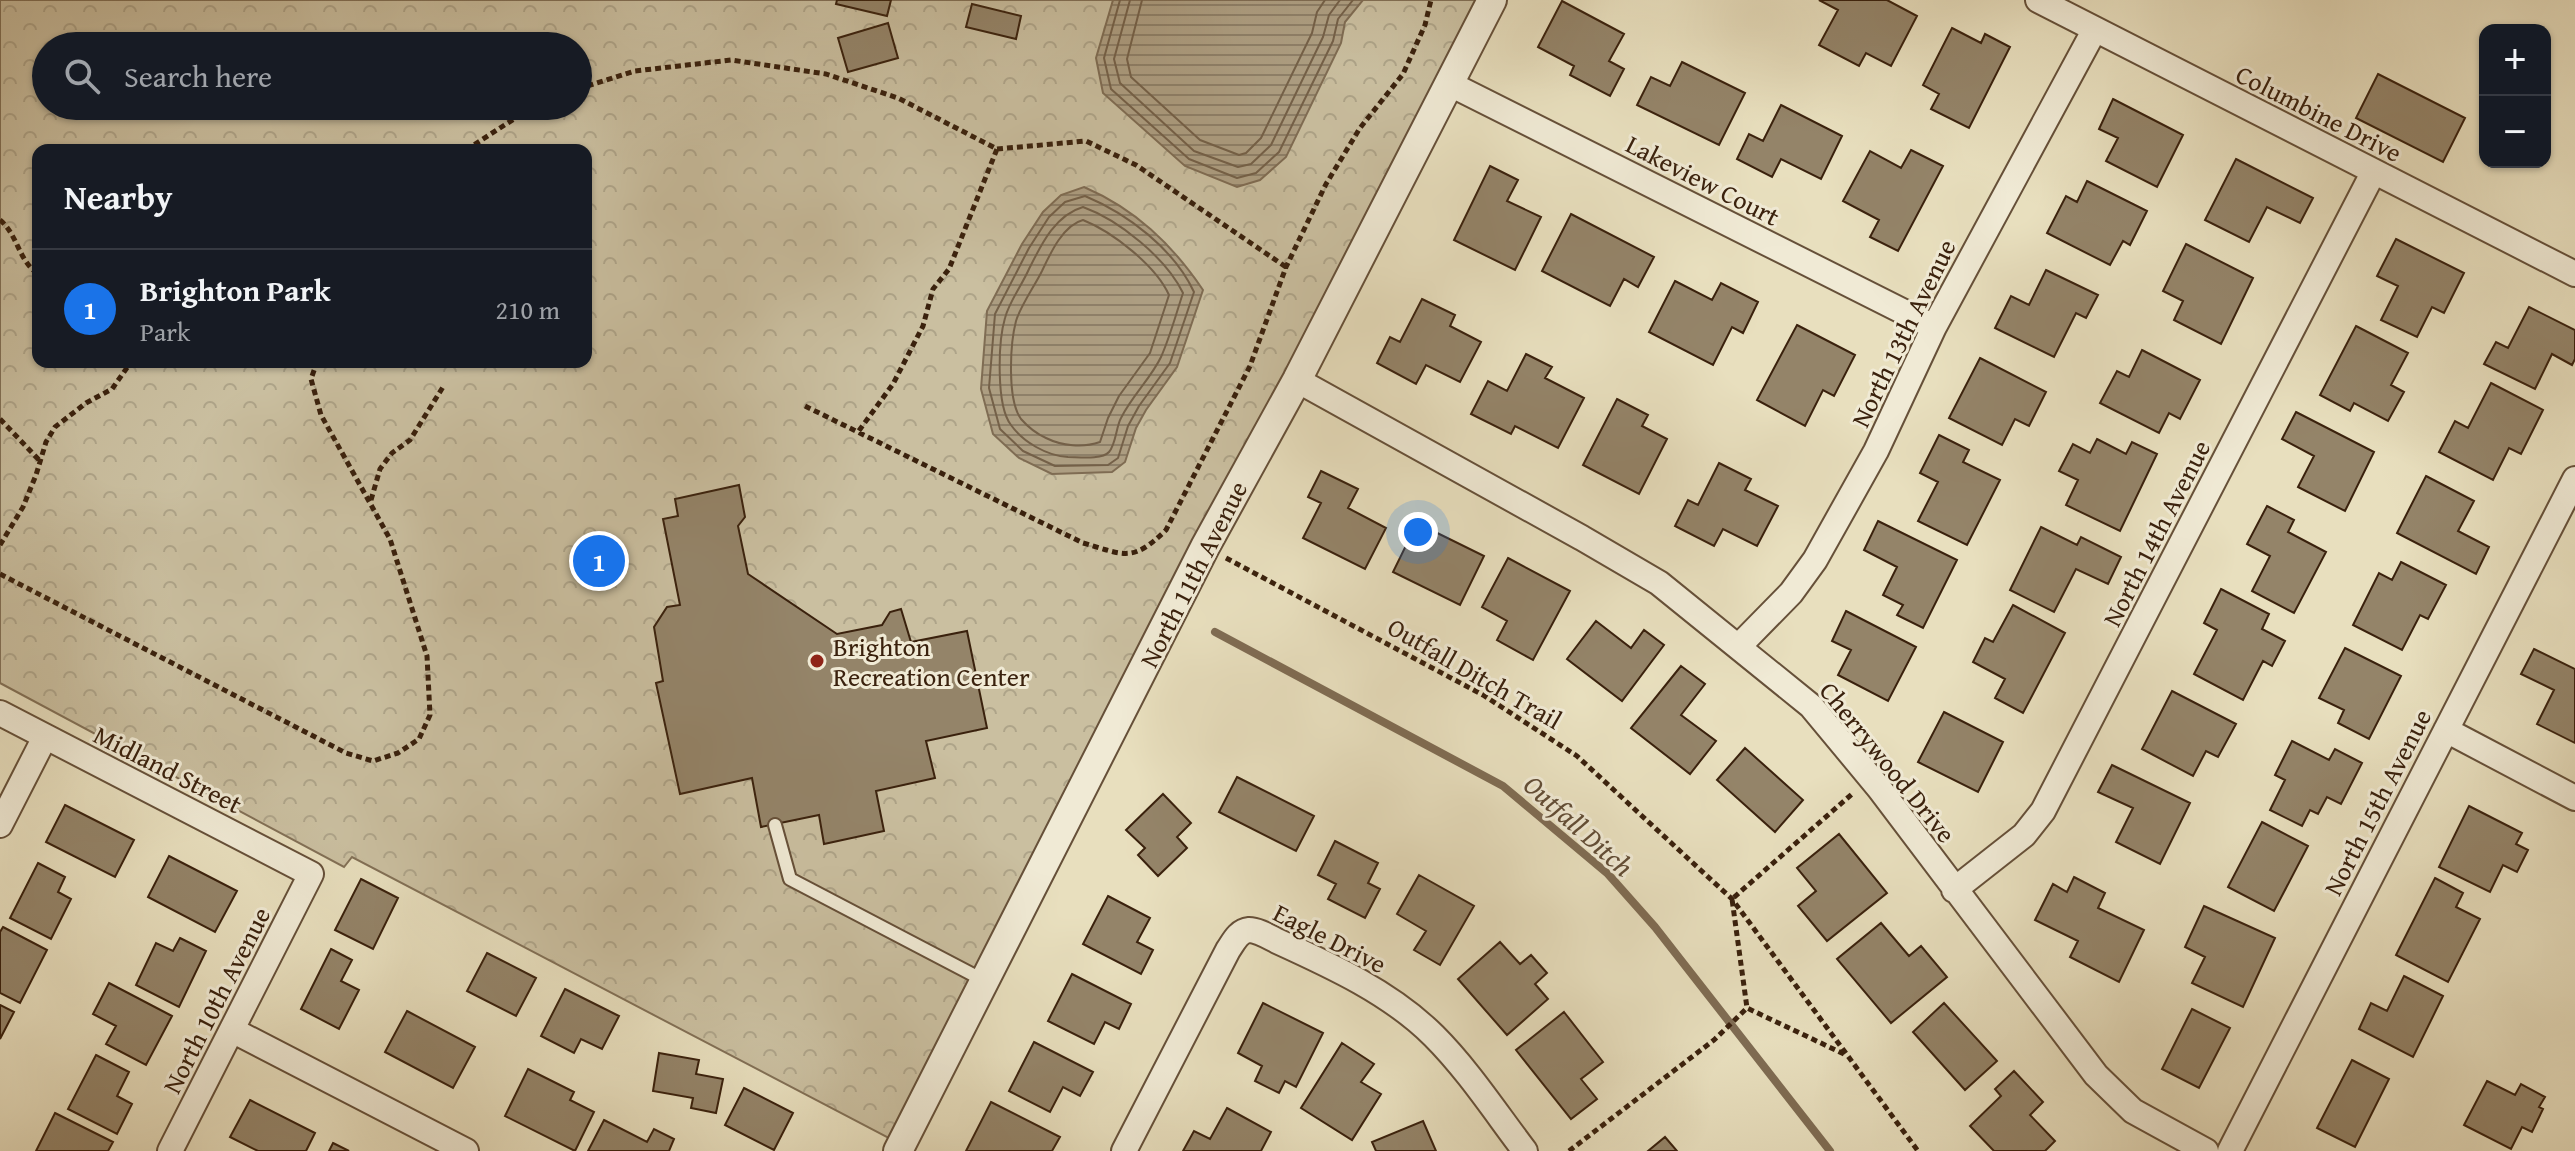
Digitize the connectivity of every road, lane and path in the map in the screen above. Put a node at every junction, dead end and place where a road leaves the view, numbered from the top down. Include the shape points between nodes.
1 (1431, 0) edge
2 (1492, 0) edge
3 (2038, 0) edge
4 (2095, 29) junction
5 (1448, 83) junction
6 (592, 85) edge
7 (512, 120) edge
8 (475, 144) edge
9 (997, 149) junction
10 (2373, 173) junction
11 (0, 220) edge
12 (1286, 267) junction
13 (32, 269) edge
14 (2575, 274) edge
15 (1934, 327) junction
16 (127, 368) edge
17 (315, 368) edge
18 (1297, 380) junction
19 (443, 387) dead end
20 (805, 406) dead end
21 (0, 419) edge
22 (858, 432) junction
23 (40, 462) junction
24 (2575, 479) edge
25 (370, 501) junction
26 (1166, 530) junction
27 (0, 545) edge
28 (1205, 547) junction
29 (0, 574) edge
30 (1739, 646) junction
31 (0, 713) edge
32 (2446, 730) junction
33 (45, 737) junction
34 (1870, 778) junction
35 (2575, 798) edge
36 (0, 825) edge
37 (775, 825) dead end
38 (311, 874) joint
39 (1954, 890) junction
40 (1732, 899) junction
41 (985, 981) junction
42 (1747, 1008) junction
43 (232, 1030) junction
44 (1845, 1055) junction
45 (170, 1151) edge
46 (466, 1151) edge
47 (898, 1151) edge
48 (1124, 1151) edge
49 (1525, 1151) edge
50 (1569, 1151) edge
51 (1918, 1151) edge
52 (2206, 1151) edge
53 (2230, 1151) edge

1 - 12 path via 1403,74 1360,128 1326,184
2 - 5 street, North 11th Avenue
3 - 4 street, Columbine Drive
4 - 10 street, Columbine Drive
4 - 15 street, North 13th Avenue
5 - 15 street, Lakeview Court
5 - 18 street, North 11th Avenue
6 - 9 path via 635,71 731,60 826,74 898,98
7 - 8 path
9 - 12 path via 1086,141 1136,165
9 - 22 path via 949,269 933,289 923,326 893,384
10 - 14 street, Columbine Drive
10 - 39 street, North 14th Avenue via 2043,811 2024,835
11 - 13 path
12 - 26 path via 1250,366
15 - 30 street, North 13th Avenue via 1876,451 1815,560
16 - 23 path via 112,389 55,427
17 - 25 path via 311,379 321,415
18 - 28 street, North 11th Avenue
18 - 30 street, Cherrywood Drive via 1659,583
19 - 25 path via 410,440 380,469
20 - 22 path
21 - 23 path
22 - 26 path via 1083,543 1124,555 1147,548
23 - 27 path via 23,507
24 - 32 street, North 15th Avenue
25 - 29 path via 390,539 427,656 430,715 419,739 373,761 346,753
26 - 28 path, Outfall Ditch Trail
28 - 40 path, Outfall Ditch Trail via 1483,695 1577,756
28 - 41 street, North 11th Avenue
30 - 34 street, Cherrywood Drive via 1811,706
31 - 33 street, Midland Street
32 - 35 street
32 - 53 street, North 15th Avenue
33 - 36 street
33 - 38 street, Midland Street
34 - 39 street, Cherrywood Drive
34 - 40 path
37 - 41 lane via 790,879
38 - 43 street, North 10th Avenue
39 - 52 street, Cherrywood Drive via 2117,1098
40 - 42 path
40 - 44 path, Outfall Ditch Trail
41 - 47 street, North 11th Avenue
42 - 44 path, Outfall Ditch Trail
42 - 50 path via 1714,1040
43 - 45 street, North 10th Avenue
43 - 46 street
44 - 51 path, Outfall Ditch Trail
48 - 49 street, Eagle Drive via 1228,950 1246,930 1357,981 1407,1013 1445,1047

